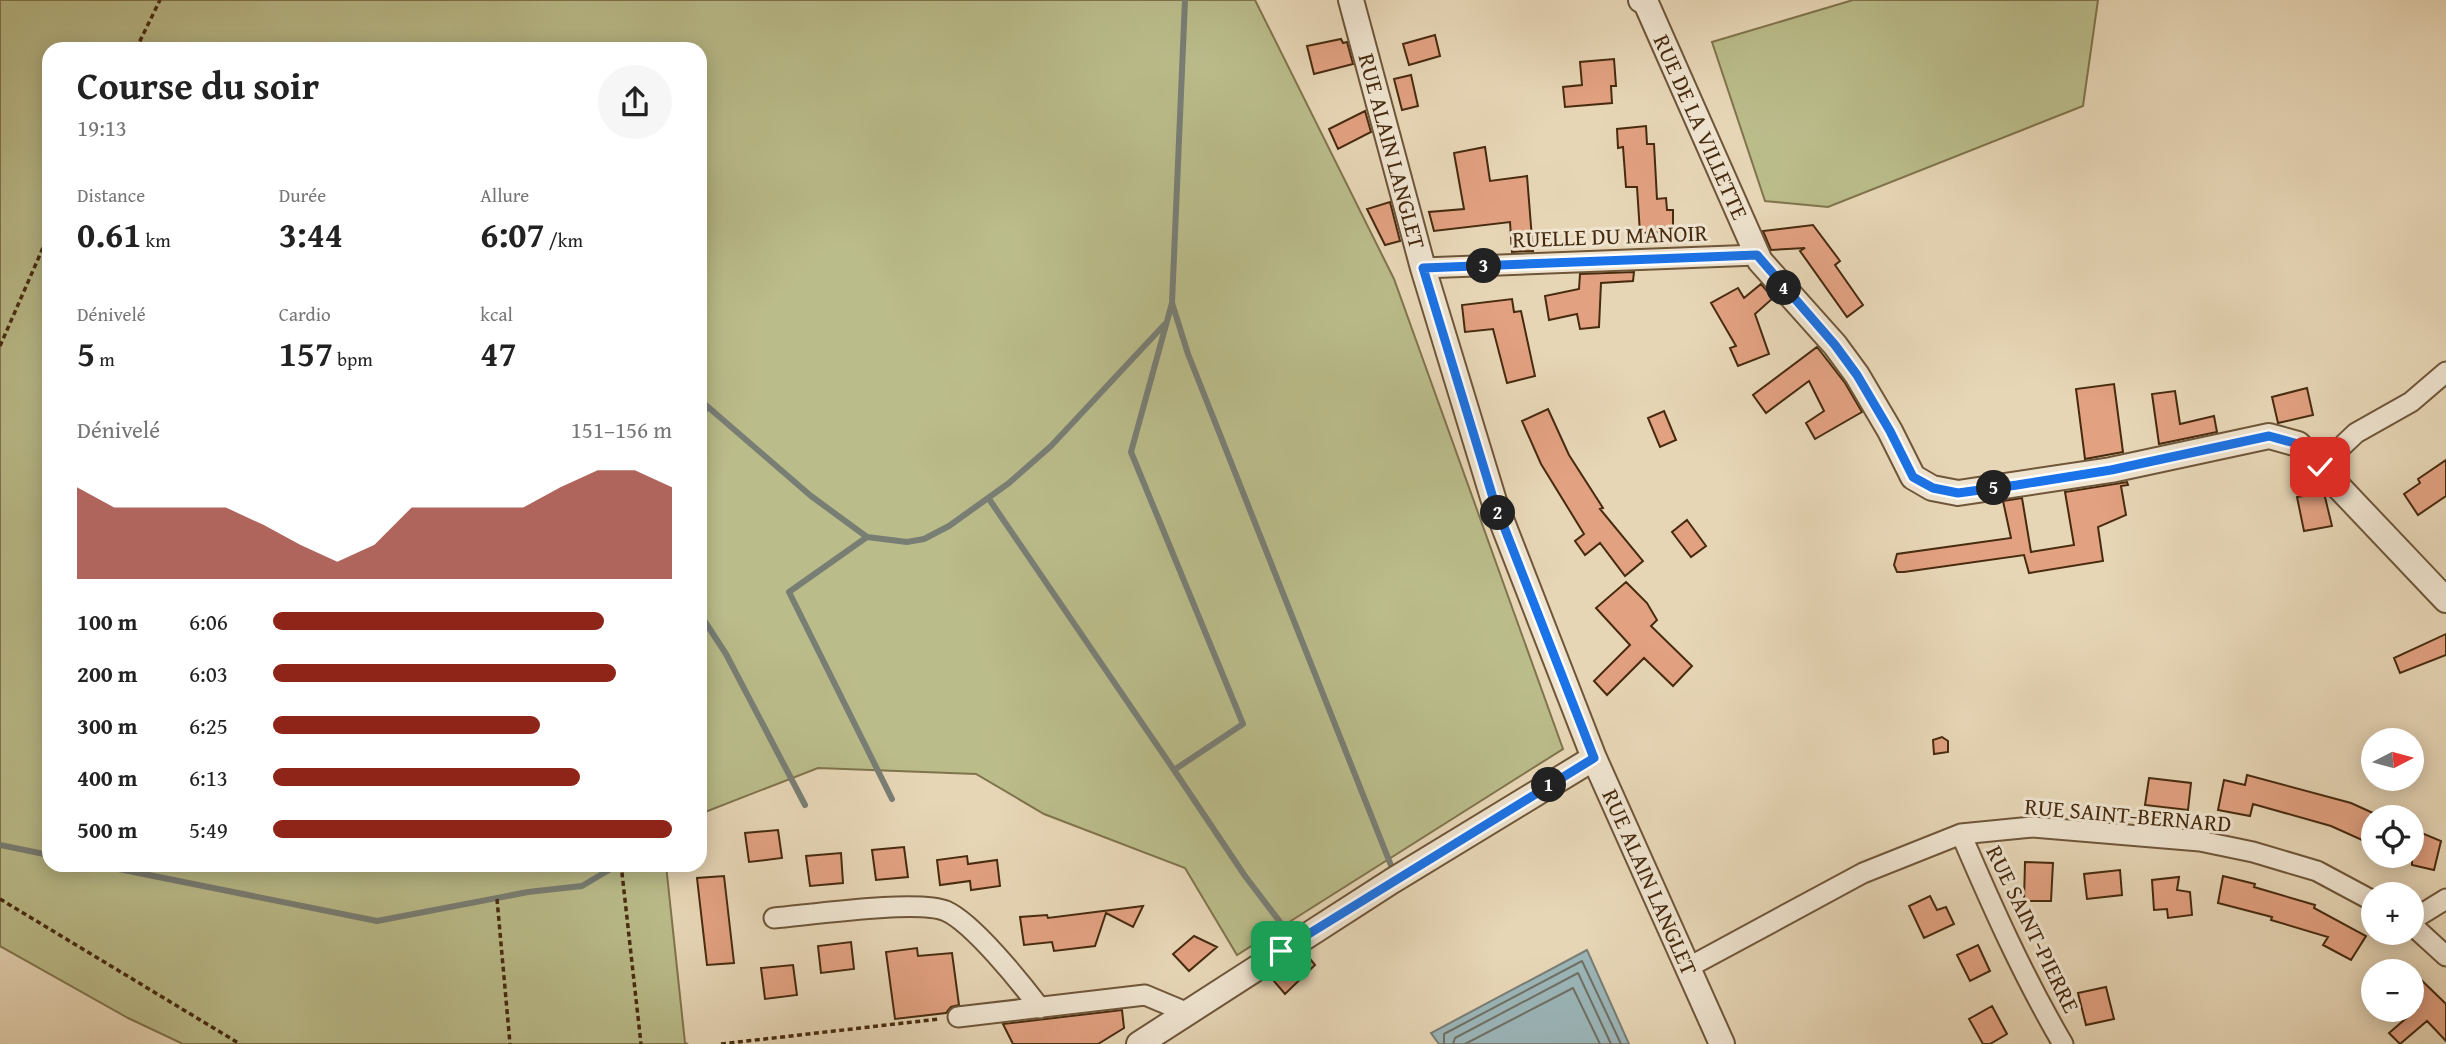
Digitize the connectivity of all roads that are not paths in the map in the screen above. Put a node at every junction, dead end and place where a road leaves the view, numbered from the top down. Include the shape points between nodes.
1 (1351, 0) edge
2 (1641, 0) edge
3 (1757, 255) junction
4 (1423, 268) junction
5 (2446, 372) edge
6 (2320, 467) junction
7 (2446, 600) edge
8 (1594, 758) junction
9 (1961, 834) junction
10 (2361, 895) edge
11 (2446, 900) edge
12 (2424, 915) edge
13 (774, 918) dead end
14 (2424, 935) edge
15 (2446, 956) edge
16 (1689, 967) junction
17 (1040, 1008) junction
18 (1188, 1013) junction
19 (958, 1017) road end
20 (1139, 1044) edge
21 (1722, 1044) edge
22 (2063, 1044) edge

1 - 4 street, RUE ALAIN LANGLET
2 - 3 street, RUE DE LA VILLETTE
3 - 4 street, RUELLE DU MANOIR
3 - 6 street, RUE DE LA VILLETTE via 1857,375 1913,477 1933,488 1958,493 2017,485 2269,436 2298,444
4 - 8 street, RUE ALAIN LANGLET via 1494,501
5 - 6 street via 2411,402 2356,433
6 - 7 street, RUE DE LA VILLETTE
8 - 16 street, RUE ALAIN LANGLET
8 - 18 street via 1396,878
9 - 10 street, RUE SAINT-BERNARD via 2032,827 2200,841 2317,871
9 - 16 street, RUE SAINT-BERNARD via 1863,873
9 - 22 street, RUE SAINT-PIERRE via 1994,913
11 - 12 street
13 - 17 street via 913,907 948,912 1008,968
14 - 15 street
16 - 21 street, RUE ALAIN LANGLET
17 - 18 street via 1145,995
17 - 19 street
18 - 20 street

